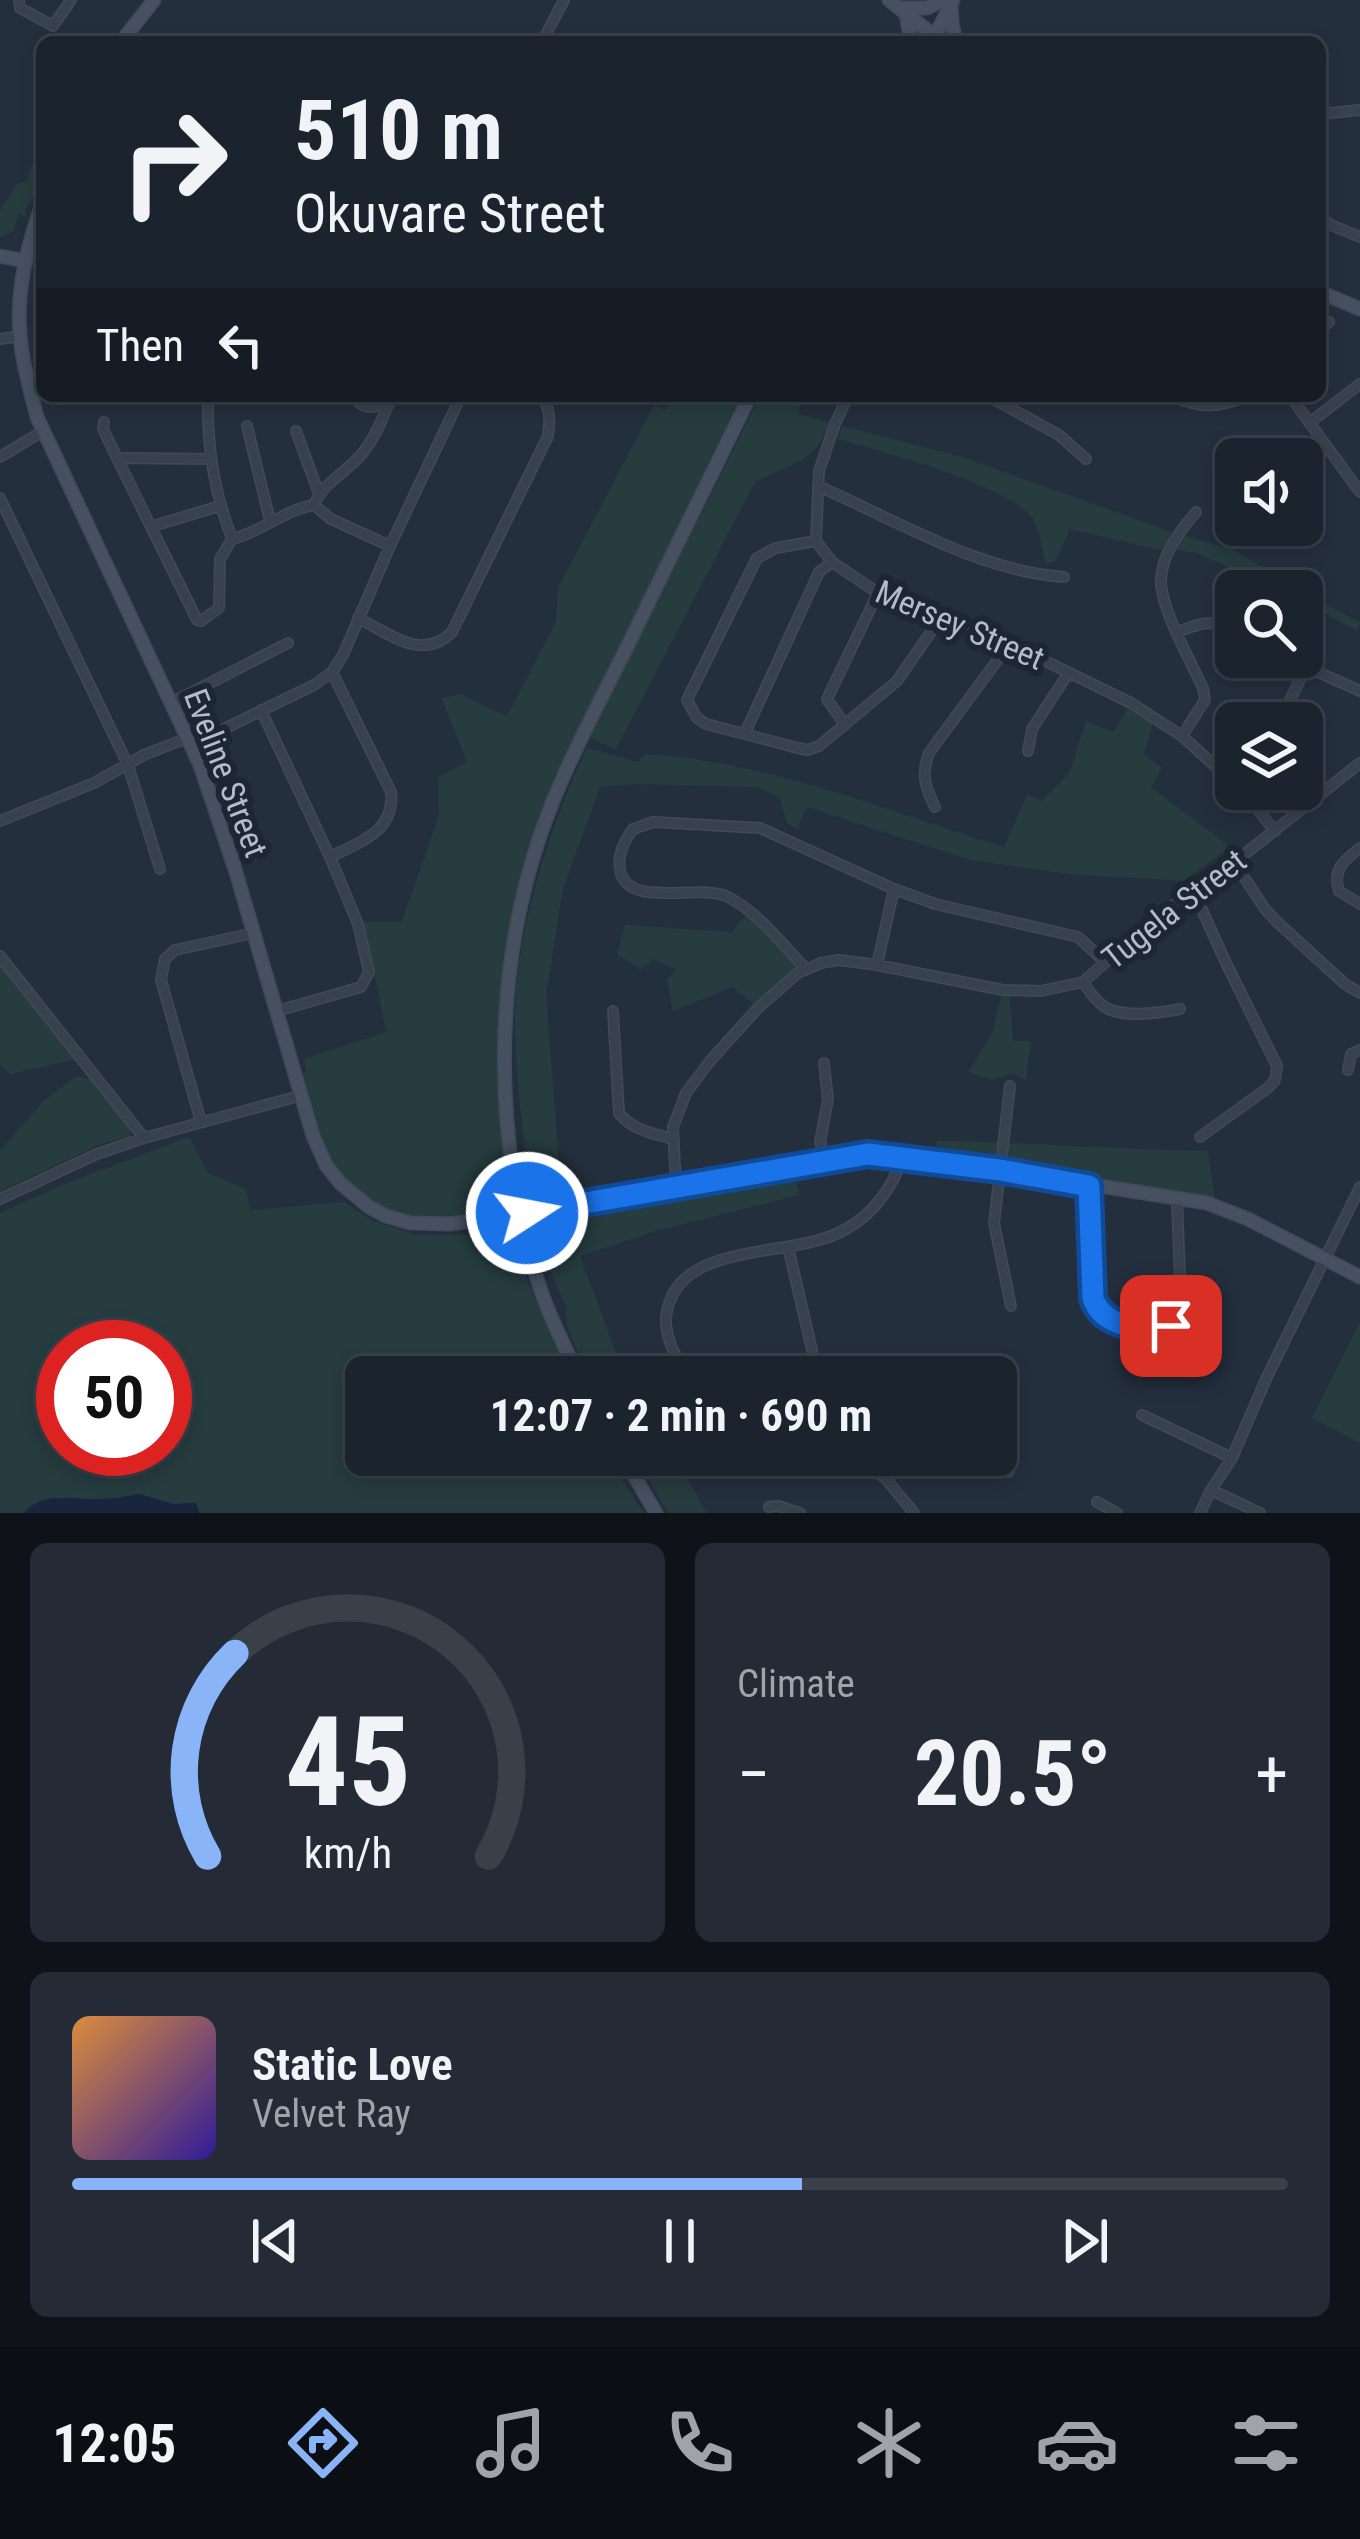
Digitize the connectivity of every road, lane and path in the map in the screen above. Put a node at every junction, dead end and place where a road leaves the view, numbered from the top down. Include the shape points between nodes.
1 (19, 0) edge
2 (71, 0) edge
3 (154, 0) edge
4 (565, 0) edge
5 (948, 1) edge
6 (898, 7) edge
7 (127, 36) edge
8 (545, 36) edge
9 (909, 36) edge
10 (930, 36) edge
11 (934, 36) edge
12 (955, 36) edge
13 (1360, 110) edge
14 (1326, 113) edge
15 (1326, 222) edge
16 (36, 224) edge
17 (1360, 237) edge
18 (0, 256) edge
19 (36, 260) edge
20 (25, 261) junction
21 (1326, 294) edge
22 (1358, 304) edge
23 (20, 336) junction
24 (0, 338) edge
25 (1360, 383) edge
26 (208, 402) edge
27 (389, 402) edge
28 (458, 402) edge
29 (546, 402) edge
30 (747, 402) edge
31 (845, 402) edge
32 (999, 402) edge
33 (1186, 402) edge
34 (1227, 402) edge
35 (1294, 402) edge
36 (104, 422) dead end
37 (1309, 423) junction
38 (247, 427) dead end
39 (43, 431) junction
40 (296, 431) dead end
41 (0, 457) edge
42 (117, 458) junction
43 (1086, 458) dead end
44 (210, 459) junction
45 (1355, 474) edge
46 (818, 486) junction
47 (1360, 492) edge
48 (0, 498) edge
49 (316, 500) junction
50 (220, 506) junction
51 (1196, 512) dead end
52 (270, 521) junction
53 (153, 526) junction
54 (232, 539) junction
55 (816, 542) junction
56 (390, 546) junction
57 (832, 562) junction
58 (1064, 577) dead end
59 (878, 593) junction
60 (942, 616) junction
61 (358, 618) junction
62 (1215, 624) edge
63 (1177, 632) junction
64 (288, 643) dead end
65 (1010, 643) junction
66 (332, 672) junction
67 (1070, 672) junction
68 (1323, 675) edge
69 (1360, 691) edge
70 (171, 703) junction
71 (261, 710) junction
72 (845, 725) junction
73 (745, 733) junction
74 (1183, 736) junction
75 (189, 741) junction
76 (1028, 751) dead end
77 (1360, 763) edge
78 (128, 765) junction
79 (1215, 766) edge
80 (935, 807) dead end
81 (1257, 810) edge
82 (0, 821) edge
83 (1275, 831) junction
84 (1360, 848) edge
85 (330, 857) junction
86 (1234, 862) junction
87 (160, 868) dead end
88 (894, 890) junction
89 (1193, 890) junction
90 (1360, 904) edge
91 (254, 933) junction
92 (0, 956) edge
93 (1104, 961) junction
94 (877, 965) junction
95 (806, 969) junction
96 (1083, 982) junction
97 (1360, 993) edge
98 (1180, 1009) dead end
99 (277, 1011) junction
100 (613, 1011) dead end
101 (1360, 1050) edge
102 (824, 1064) dead end
103 (1348, 1070) dead end
104 (1010, 1086) dead end
105 (299, 1096) junction
106 (201, 1122) junction
107 (1200, 1137) dead end
108 (144, 1138) junction
109 (673, 1139) junction
110 (903, 1158) junction
111 (826, 1159) junction
112 (515, 1169) junction
113 (1000, 1170) junction
114 (676, 1186) junction
115 (1089, 1186) junction
116 (1360, 1186) edge
117 (1177, 1198) junction
118 (0, 1199) edge
119 (578, 1203) junction
120 (524, 1214) junction
121 (483, 1219) junction
122 (788, 1247) junction
123 (534, 1255) junction
124 (1325, 1260) junction
125 (1360, 1277) edge
126 (1011, 1306) dead end
127 (812, 1350) dead end
128 (568, 1356) edge
129 (676, 1356) edge
130 (1142, 1415) dead end
131 (1232, 1458) junction
132 (634, 1476) edge
133 (882, 1476) edge
134 (890, 1476) edge
135 (886, 1479) junction
136 (1210, 1490) junction
137 (1097, 1502) dead end
138 (769, 1508) dead end
139 (656, 1513) edge
140 (800, 1513) edge
141 (914, 1513) edge
142 (1117, 1513) edge
143 (1200, 1513) edge
144 (1261, 1513) edge

1 - 2 street via 53,26
3 - 7 main road
4 - 8 street
5 - 6 main road
5 - 11 main road
5 - 12 main road
6 - 9 main road
6 - 10 main road
13 - 14 street
15 - 17 street
16 - 20 main road, Eveline Street
18 - 20 main road
19 - 20 street
20 - 23 main road, Eveline Street
21 - 22 main road
23 - 24 street
23 - 39 main road, Eveline Street
25 - 37 street
26 - 44 street
27 - 49 street via 362,454
28 - 56 street
29 - 61 street via 548,436 452,632 421,647
30 - 112 main road via 539,838 506,1023
31 - 46 street
32 - 43 street
33 - 34 street
35 - 37 street
36 - 42 street
37 - 45 street
38 - 52 street
39 - 41 street
39 - 70 main road, Eveline Street
40 - 49 street
42 - 44 street
42 - 53 street
44 - 50 street
45 - 47 street
46 - 55 street
46 - 58 street via 986,559
48 - 78 street
49 - 52 street
49 - 56 street via 331,519
50 - 53 street
50 - 54 street
51 - 63 street via 1161,575
52 - 54 street
53 - 54 street via 201,621 219,608 219,567
55 - 57 street, Mersey Street
55 - 73 street via 757,558 688,700 706,724
56 - 61 street
57 - 59 street, Mersey Street
57 - 73 street via 818,572
59 - 60 street, Mersey Street
59 - 72 street via 827,700
60 - 65 street, Mersey Street
60 - 72 street via 897,681
61 - 66 street
62 - 63 street
63 - 74 street via 1205,700
64 - 70 street
65 - 67 street, Mersey Street
65 - 80 street via 929,753 924,778
66 - 71 street
66 - 85 street via 392,809 373,834
67 - 74 street, Mersey Street
67 - 76 street via 1032,729
68 - 69 street
70 - 75 main road, Eveline Street
71 - 75 street
71 - 85 street
72 - 73 street via 808,750
74 - 79 street, Mersey Street
75 - 78 street
75 - 91 main road, Eveline Street
77 - 83 street, Tugela Street
78 - 82 street
78 - 87 street
81 - 83 street, Mersey Street
83 - 86 street, Tugela Street
84 - 90 street via 1337,877 1340,891
85 - 99 street via 358,925 366,981
86 - 89 street, Tugela Street
86 - 97 street via 1282,928
88 - 93 street via 1078,937
88 - 94 street
88 - 95 street via 760,828 653,822 632,829 619,862 631,887 731,898
89 - 93 street, Tugela Street
89 - 107 street via 1278,1073
91 - 99 main road, Eveline Street
91 - 106 street via 175,950 162,968
92 - 108 street
93 - 96 street, Tugela Street
94 - 95 street, Tugela Street via 839,961
94 - 96 street, Tugela Street via 1009,991
95 - 109 street via 697,1076 676,1112
96 - 98 street via 1110,1010
99 - 105 main road, Eveline Street
100 - 109 street via 619,1113 640,1130
101 - 103 street
102 - 111 street
104 - 113 street
105 - 106 street
105 - 121 main road, Eveline Street via 326,1165 369,1207 423,1224
106 - 108 street
108 - 118 street
109 - 114 street
110 - 111 main road, Eveline Street
110 - 113 main road, Eveline Street
110 - 122 street via 892,1187 853,1225
111 - 114 main road, Eveline Street
112 - 119 main road via 538,1193
112 - 120 main road
112 - 121 main road via 505,1200
113 - 115 main road, Eveline Street
113 - 126 street via 994,1229
114 - 119 main road, Eveline Street
115 - 117 main road, Eveline Street
115 - 117 street via 1095,1306 1112,1322 1156,1328 1171,1326 1181,1306
116 - 124 street
117 - 124 main road, Eveline Street via 1235,1213
119 - 120 main road, Eveline Street
119 - 123 main road
120 - 121 main road, Eveline Street
120 - 123 main road
121 - 123 main road
122 - 127 street
122 - 129 street via 704,1264 682,1280 667,1327
123 - 128 main road
124 - 125 main road, Eveline Street
124 - 131 street
130 - 131 street
131 - 136 street
132 - 139 main road
133 - 135 street
134 - 135 street
135 - 141 street
136 - 143 street
136 - 144 street
137 - 142 street
138 - 140 street

